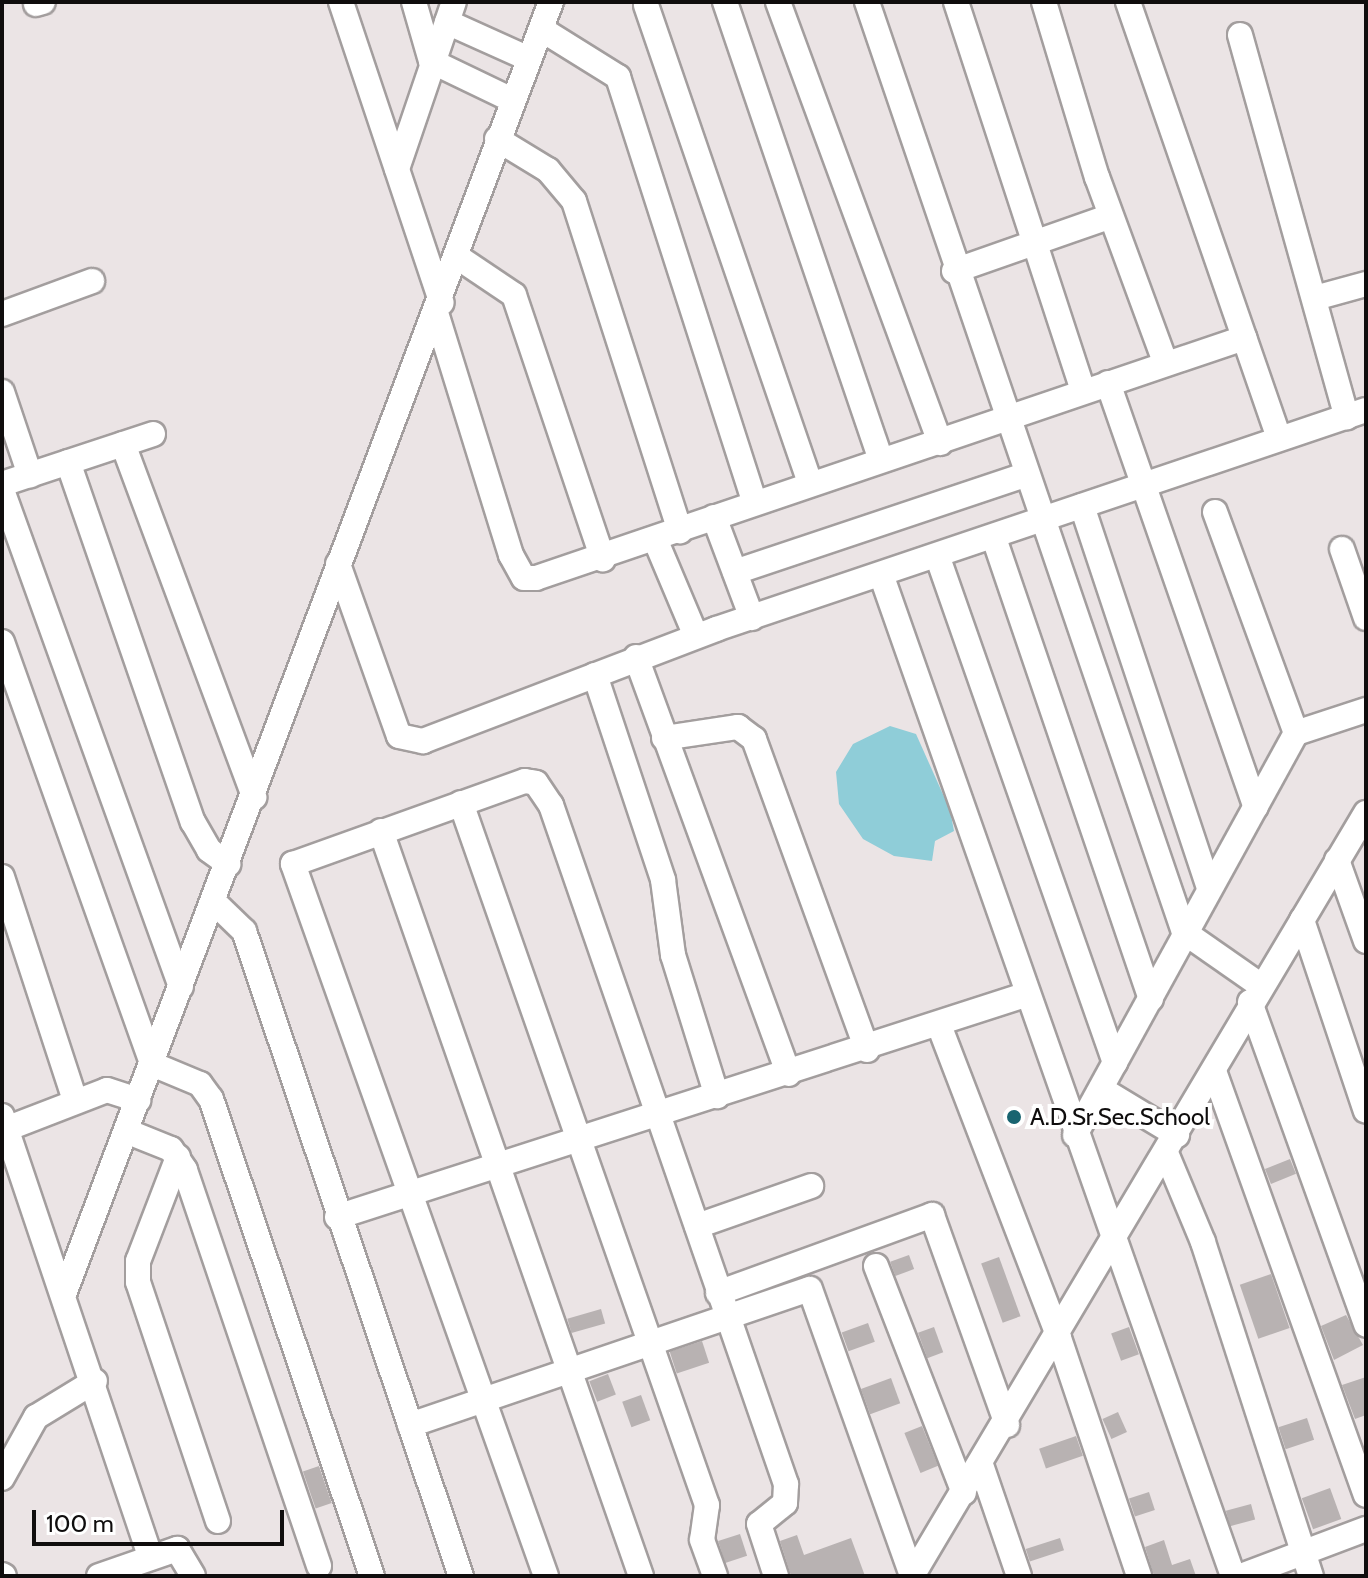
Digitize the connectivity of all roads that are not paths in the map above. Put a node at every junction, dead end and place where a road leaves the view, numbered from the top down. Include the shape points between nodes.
1 (341, 2) edge
2 (414, 2) edge
3 (551, 2) edge
4 (725, 2) edge
5 (778, 2) edge
6 (867, 2) edge
7 (956, 2) edge
8 (1044, 2) edge
9 (1128, 2) edge
10 (646, 5) dead end
11 (451, 12) edge
12 (541, 29) junction
13 (1240, 35) dead end
14 (527, 58) junction
15 (431, 61) junction
16 (512, 100) junction
17 (497, 139) junction
18 (397, 169) junction
19 (1111, 216) junction
20 (1035, 242) junction
21 (459, 258) junction
22 (954, 271) junction
23 (92, 281) dead end
24 (1366, 284) edge
25 (1315, 298) junction
26 (440, 309) junction
27 (2, 314) edge
28 (1244, 338) junction
29 (1165, 362) junction
30 (1108, 383) junction
31 (1083, 391) junction
32 (2, 392) edge
33 (1356, 414) edge
34 (1004, 418) junction
35 (153, 434) dead end
36 (1279, 438) junction
37 (940, 443) junction
38 (123, 444) junction
39 (881, 460) junction
40 (68, 462) junction
41 (30, 475) junction
42 (1025, 475) junction
43 (810, 483) junction
44 (1143, 483) junction
45 (2, 487) edge
46 (755, 503) junction
47 (1082, 506) junction
48 (1215, 512) dead end
49 (714, 517) junction
50 (1041, 520) junction
51 (680, 531) junction
52 (994, 538) junction
53 (655, 539) junction
54 (1342, 549) dead end
55 (938, 558) junction
56 (603, 559) junction
57 (338, 564) junction
58 (735, 572) junction
59 (882, 577) junction
60 (752, 618) junction
61 (1366, 618) edge
62 (696, 636) junction
63 (2, 642) edge
64 (636, 657) junction
65 (595, 675) junction
66 (1366, 710) edge
67 (1296, 733) junction
68 (664, 738) junction
69 (254, 797) junction
70 (461, 803) junction
71 (1256, 807) junction
72 (1366, 813) edge
73 (381, 831) junction
74 (1337, 860) junction
75 (228, 864) junction
76 (2, 877) edge
77 (1208, 885) junction
78 (214, 902) junction
79 (1302, 920) junction
80 (1184, 932) junction
81 (1366, 941) edge
82 (181, 987) junction
83 (1255, 993) junction
84 (1028, 994) junction
85 (1151, 999) junction
86 (939, 1025) junction
87 (867, 1050) junction
88 (1115, 1063) junction
89 (152, 1064) junction
90 (1214, 1071) junction
91 (789, 1074) junction
92 (1101, 1089) junction
93 (717, 1096) junction
94 (138, 1100) junction
95 (75, 1101) junction
96 (659, 1110) junction
97 (1366, 1111) edge
98 (4, 1123) edge
99 (126, 1131) junction
100 (1075, 1135) junction
101 (579, 1143) junction
102 (1172, 1144) junction
103 (178, 1157) junction
104 (501, 1166) junction
105 (811, 1186) dead end
106 (414, 1194) junction
107 (337, 1217) junction
108 (697, 1226) junction
109 (1112, 1245) junction
110 (876, 1266) dead end
111 (64, 1294) junction
112 (721, 1303) junction
113 (1366, 1325) edge
114 (1059, 1338) junction
115 (650, 1341) junction
116 (566, 1374) junction
117 (95, 1381) junction
118 (486, 1401) junction
119 (410, 1425) junction
120 (1007, 1425) junction
121 (981, 1465) junction
122 (2, 1478) edge
123 (964, 1493) junction
124 (1366, 1495) edge
125 (218, 1521) dead end
126 (1366, 1529) edge
127 (1302, 1551) junction
128 (151, 1558) junction
129 (319, 1566) dead end
130 (105, 1575) edge
131 (193, 1576) edge
132 (372, 1576) edge
133 (461, 1576) edge
134 (546, 1576) edge
135 (641, 1576) edge
136 (715, 1576) edge
137 (776, 1576) edge
138 (912, 1576) edge
139 (1019, 1576) edge
140 (1139, 1576) edge
141 (1233, 1576) edge
142 (1241, 1576) edge
143 (1311, 1576) edge

1 - 18 street
2 - 15 street
3 - 12 street
4 - 39 street
5 - 37 street
6 - 22 street
7 - 20 street
8 - 19 street
9 - 28 street
10 - 43 street
11 - 14 street
11 - 15 street
12 - 14 street
12 - 46 street via 618,77
13 - 25 street
14 - 16 street
15 - 16 street
15 - 18 street
16 - 17 street
17 - 21 street
17 - 51 street via 567,187
18 - 26 street
19 - 20 street
19 - 29 street
20 - 22 street
20 - 31 street
21 - 26 street
21 - 56 street via 514,295
22 - 34 street
23 - 27 street
24 - 25 street
25 - 33 street
26 - 56 street via 516,568 536,578
26 - 57 street
28 - 29 street
28 - 36 street
29 - 30 street
30 - 31 street
30 - 44 street
31 - 34 street
32 - 41 street
33 - 36 street
34 - 37 street
34 - 42 street
35 - 38 street
36 - 44 street
37 - 39 street
38 - 40 street
38 - 69 street
39 - 43 street
40 - 41 street
40 - 75 street via 193,822 209,850
41 - 45 street
42 - 50 street
42 - 58 street
43 - 46 street
44 - 47 street
44 - 71 street
45 - 82 street
46 - 49 street
47 - 50 street
47 - 77 street
48 - 67 street
49 - 51 street
49 - 58 street
50 - 52 street
50 - 80 street
51 - 53 street
52 - 55 street
52 - 85 street
53 - 56 street
53 - 62 street
54 - 61 street
55 - 59 street
55 - 88 street
57 - 65 street via 407,742 447,734
57 - 69 street
58 - 60 street
59 - 60 street
59 - 84 street
60 - 62 street
62 - 64 street
63 - 89 street
64 - 65 street
64 - 68 street
65 - 93 street via 663,880 673,955
66 - 67 street
67 - 71 street
68 - 87 street via 738,727 754,739
68 - 91 street
69 - 75 street
70 - 73 street
70 - 96 street via 525,781 544,792
70 - 101 street
71 - 77 street
72 - 74 street
73 - 104 street
73 - 106 street via 293,864
74 - 79 street
74 - 81 street
75 - 78 street
76 - 95 street
77 - 80 street
78 - 82 street
78 - 107 street via 244,931
79 - 83 street
79 - 97 street
80 - 83 street
80 - 85 street
82 - 89 street
83 - 90 street
83 - 113 street
84 - 86 street
84 - 100 street
85 - 88 street
86 - 87 street
86 - 114 street
87 - 91 street
88 - 92 street
89 - 94 street
89 - 132 street via 200,1084 211,1099
90 - 102 street
90 - 124 street
91 - 93 street
92 - 100 street
92 - 102 street
93 - 96 street
94 - 95 street via 113,1089
94 - 99 street
95 - 98 street
96 - 101 street
96 - 108 street
98 - 111 street
99 - 103 street
99 - 111 street
100 - 109 street
101 - 104 street
101 - 115 street
102 - 109 street
102 - 127 street
103 - 125 street via 138,1261 138,1282
103 - 129 street
104 - 106 street
104 - 116 street
105 - 108 street
106 - 107 street
106 - 118 street
107 - 119 street
108 - 112 street
109 - 114 street
109 - 141 street
110 - 123 street
111 - 117 street
112 - 115 street
112 - 120 street via 932,1215
112 - 137 street via 788,1493 759,1524
112 - 138 street via 810,1289
114 - 120 street
114 - 140 street
115 - 116 street
115 - 136 street via 707,1505 702,1540
116 - 118 street
116 - 135 street
117 - 122 street via 36,1417
117 - 128 street
118 - 119 street
118 - 134 street
119 - 133 street
120 - 121 street
121 - 123 street
121 - 139 street
123 - 138 street
126 - 127 street
127 - 142 street
127 - 143 street
128 - 130 street
128 - 131 street via 182,1550

